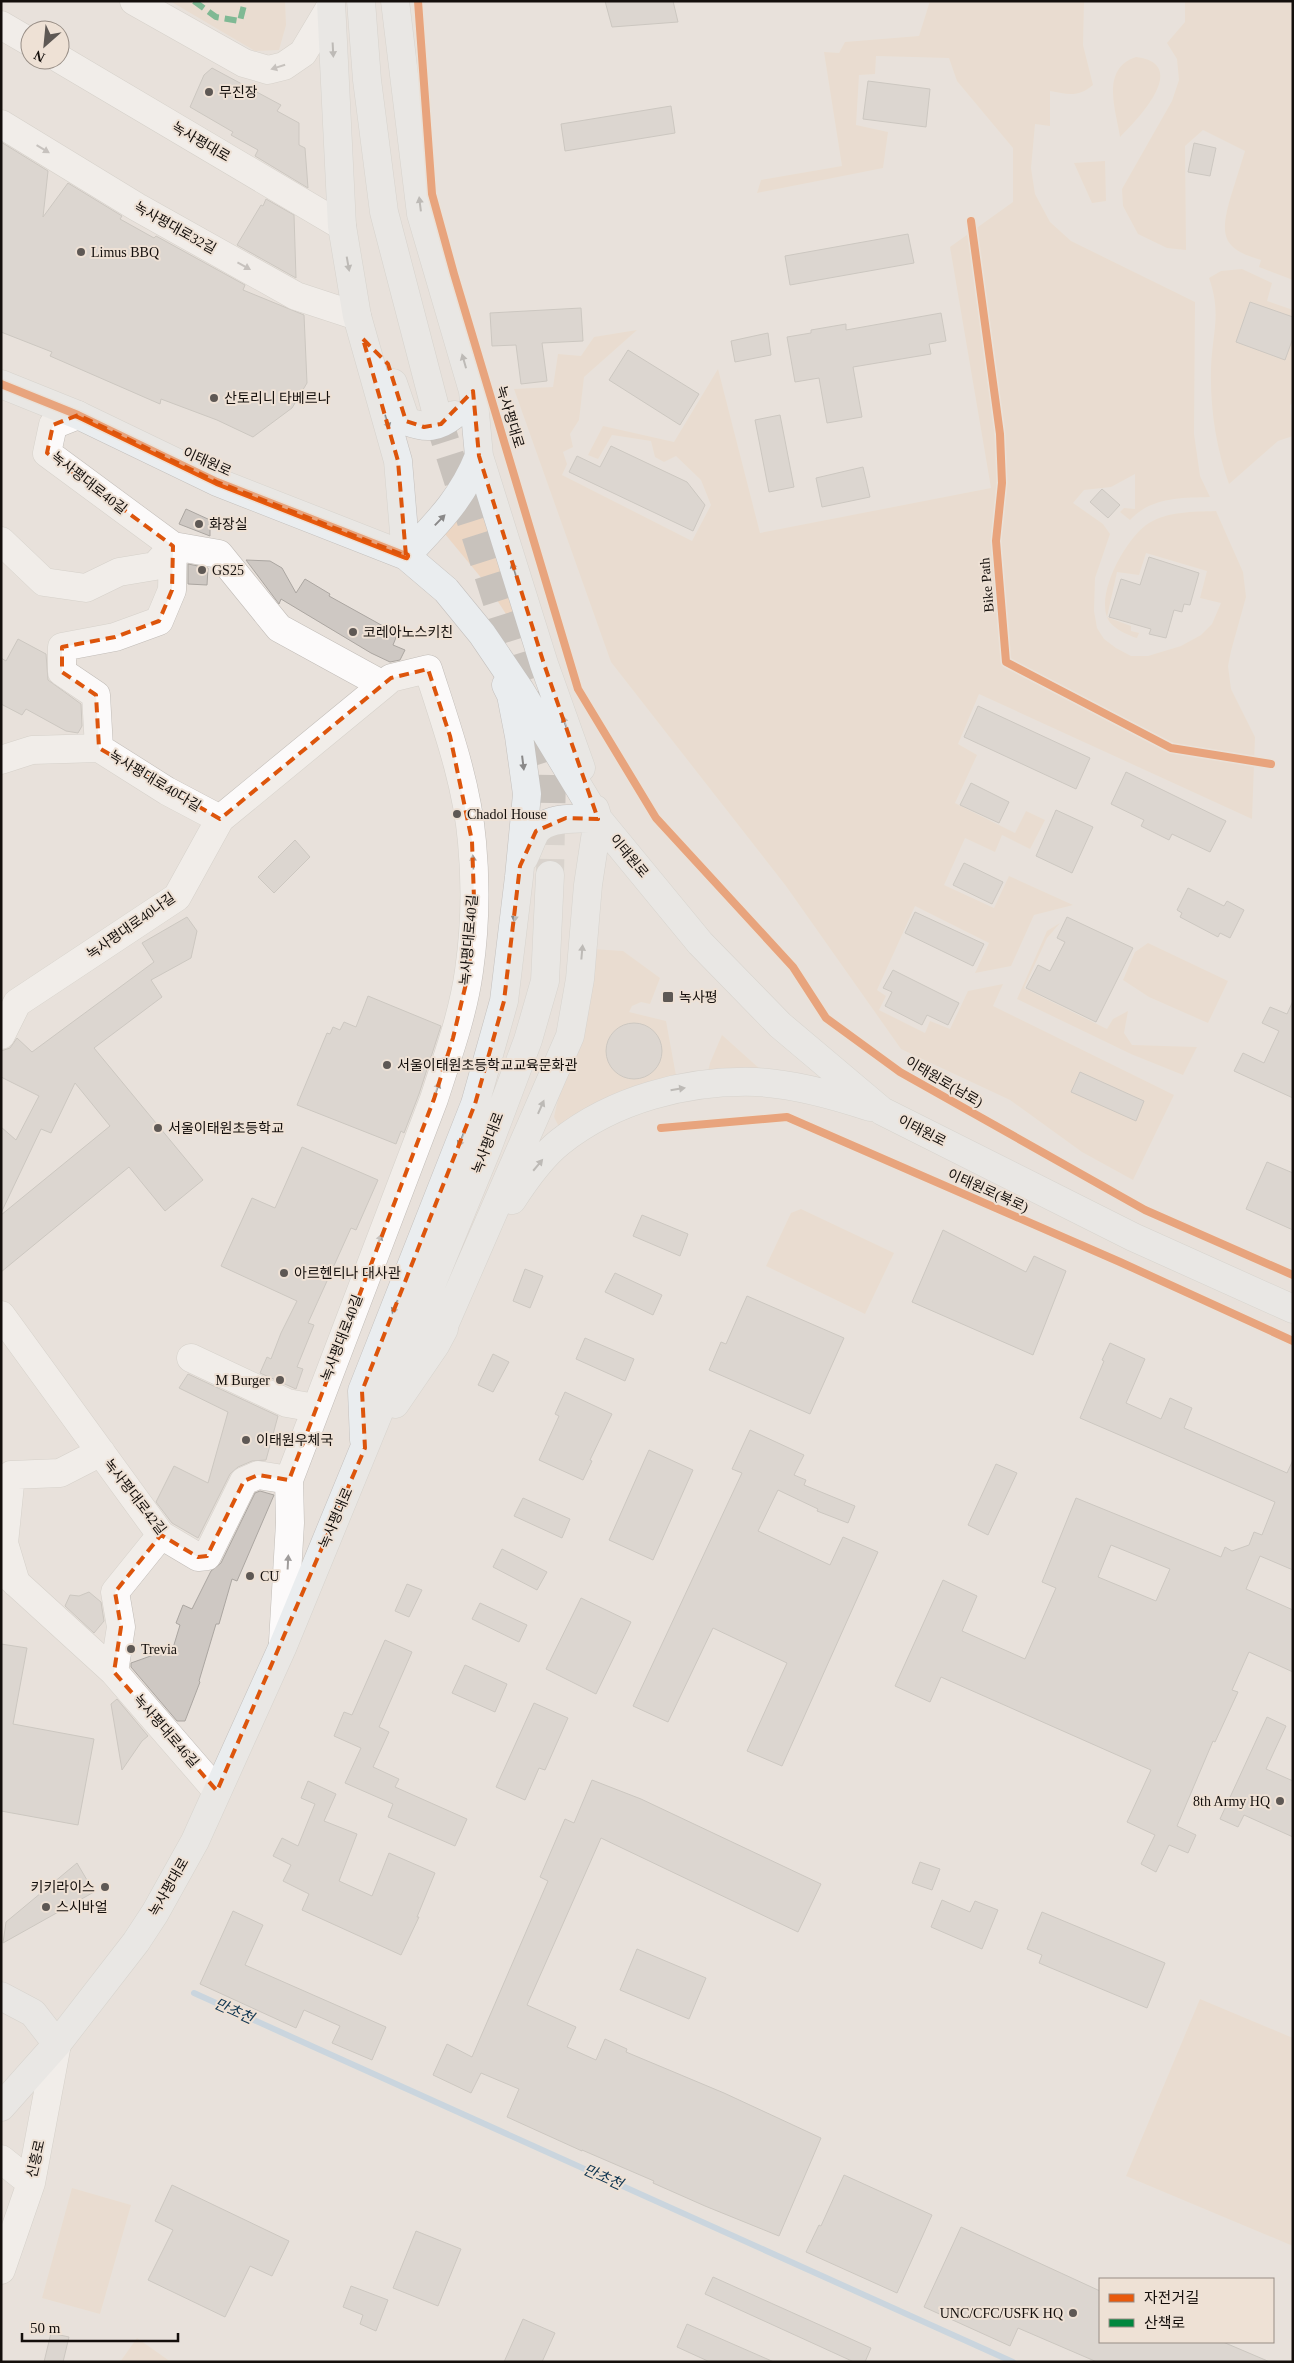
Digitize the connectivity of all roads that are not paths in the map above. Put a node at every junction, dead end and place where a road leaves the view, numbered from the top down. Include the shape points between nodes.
1 (134, 1) edge
2 (361, 1) edge
3 (395, 1) edge
4 (331, 3) edge
5 (1, 25) edge
6 (20, 36) edge
7 (70, 65) edge
8 (1, 124) edge
9 (342, 226) junction
10 (360, 327) junction
11 (1, 384) edge
12 (473, 391) junction
13 (78, 415) junction
14 (437, 415) tunnel mouth
15 (479, 456) junction
16 (1, 541) edge
17 (172, 546) junction
18 (406, 556) junction
19 (482, 634) junction
20 (384, 685) junction
21 (99, 748) junction
22 (1, 760) edge
23 (220, 819) junction
24 (598, 819) junction
25 (520, 866) junction
26 (550, 875) tunnel mouth
27 (1, 1035) edge
28 (882, 1111) junction
29 (1293, 1308) edge
30 (1, 1315) edge
31 (436, 1344) junction
32 (191, 1358) dead end
33 (315, 1408) junction
34 (365, 1448) junction
35 (101, 1452) junction
36 (289, 1480) junction
37 (161, 1535) junction
38 (9, 1576) edge
39 (283, 1646) junction
40 (114, 1672) junction
41 (218, 1791) junction
42 (1, 1996) edge
43 (57, 2044) junction
44 (1, 2107) edge
45 (1, 2159) edge
46 (31, 2183) junction
47 (1, 2270) edge

4 -> 1 street via 302,53 284,66 268,70 244,63
2 - 14 main road via 367,80 384,212
12 -> 3 main road via 421,214
4 -> 9 main road
5 - 6 street
7 - 9 street, 녹사평대로
8 -> 10 street, 녹사평대로32길 via 137,207 296,296
9 -> 10 main road
10 - 12 main road via 388,364 406,421 424,427 442,424 457,412
10 -> 18 main road via 398,461
11 - 13 main road, 이태원로
12 - 15 main road
13 - 17 street, 녹사평대로40길 via 53,425 47,453
13 - 18 main road, 이태원로 via 217,482
18 -> 15 main road via 450,510
24 -> 15 main road via 544,664
16 - 17 street via 44,582 86,588 119,572 155,566
17 - 20 street, 녹사평대로40길 via 219,554 279,628
17 - 21 street via 172,590 158,621 115,637 62,647 62,672 96,695
18 - 19 main road, 이태원로 via 446,590
19 - 24 main road, 이태원로
19 -> 25 main road via 511,695 519,736 526,794
20 - 23 street, 녹사평대로40나길
33 -> 20 street, 녹사평대로40길 via 434,1099 469,971 474,898 472,841 450,736 428,669 391,678
21 - 22 street, 녹사평대로40다길 via 32,750
21 - 23 street, 녹사평대로40다길 via 167,791
23 - 27 street, 녹사평대로40나길 via 177,897 17,1003
24 - 25 main road via 566,818 536,831
24 - 28 main road, 이태원로 via 700,943 780,1025
31 -> 24 main road via 570,1036
25 -> 34 main road via 504,1001 475,1104 362,1391
26 - 34 main road, 녹사평대로 via 545,981 528,1040 487,1150
28 - 29 main road, 이태원로 via 1134,1237
31 -> 28 main road via 519,1189 559,1143 601,1116 625,1104 670,1090 756,1082 790,1086
30 - 35 street, 녹사평대로42길
31 - 34 main road
32 - 33 street via 287,1403
33 - 36 street, 녹사평대로40길
34 - 39 main road, 녹사평대로
35 - 37 street, 녹사평대로42길
35 - 38 street, 녹사평대로46길 via 60,1474 11,1475 4,1543
36 - 37 street, 녹사평대로42길 via 258,1475 244,1481 207,1556 198,1557
39 -> 36 street, 녹사평대로40길 via 290,1523
37 - 40 street via 115,1592 121,1627
38 - 40 street, 녹사평대로46길
39 - 41 main road, 녹사평대로
40 - 41 street, 녹사평대로46길
41 - 43 main road, 녹사평대로 via 195,1841 155,1913
42 - 43 main road via 33,2013
43 - 44 main road, 녹사평대로
43 - 46 street, 신흥로
45 - 46 street
46 - 47 street, 신흥로

